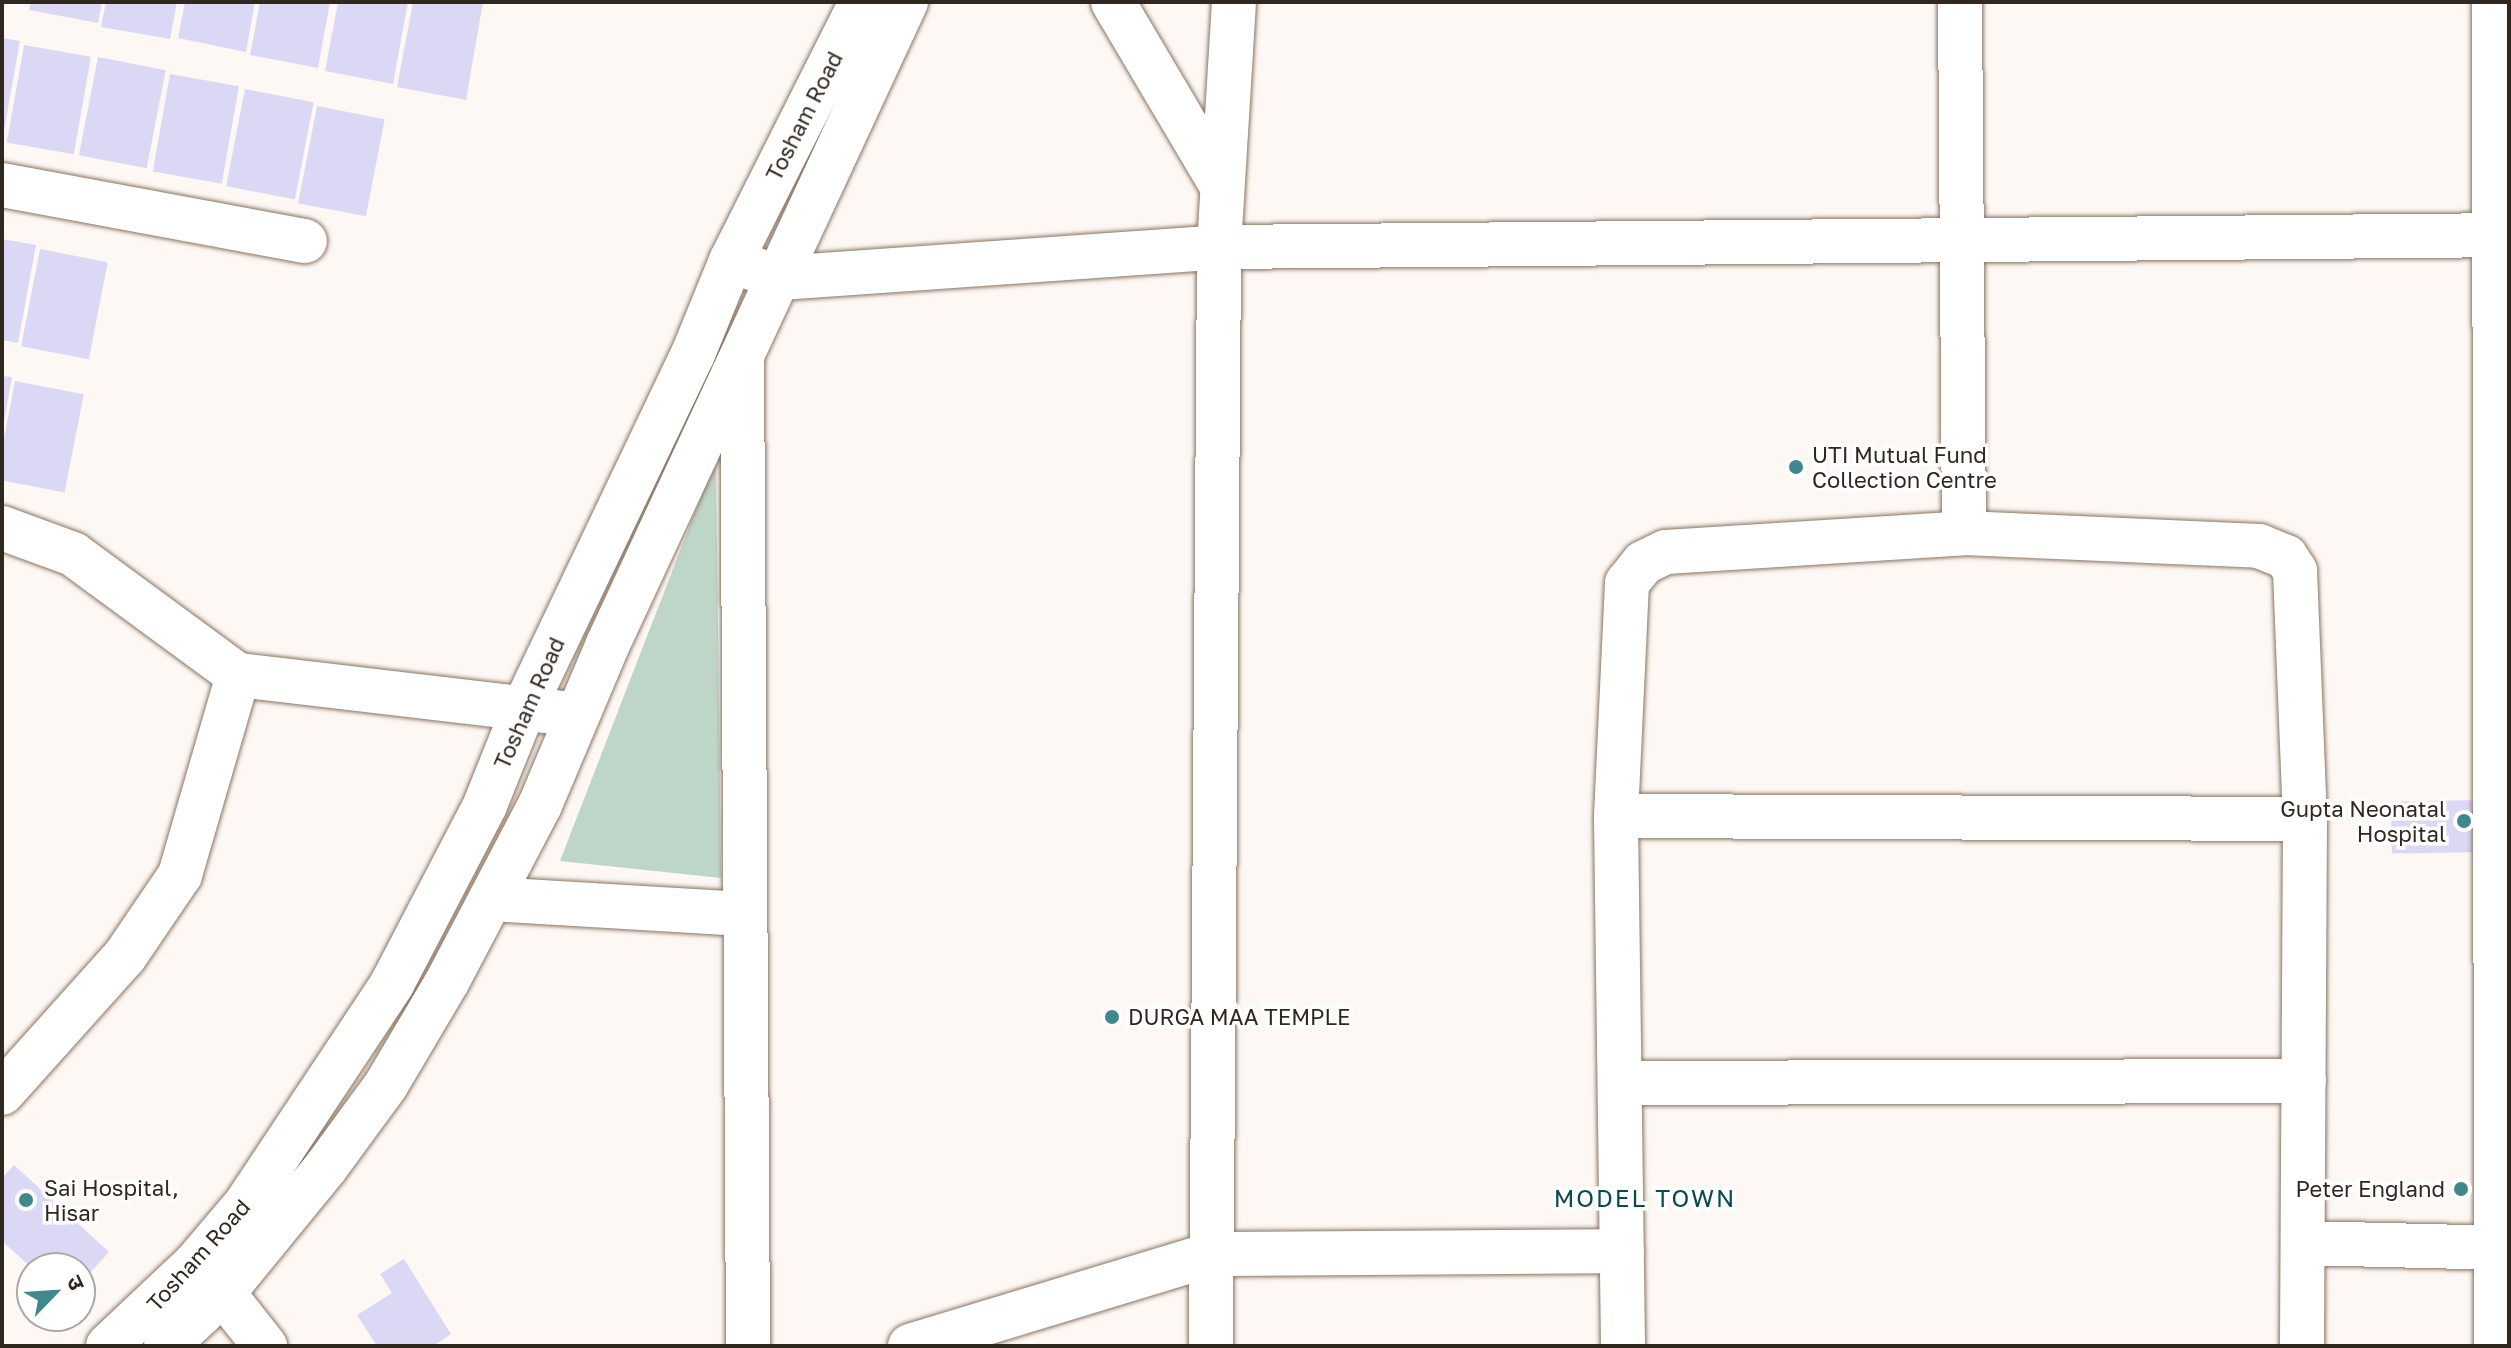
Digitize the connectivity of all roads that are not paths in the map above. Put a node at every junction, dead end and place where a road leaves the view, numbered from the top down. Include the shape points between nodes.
1 (861, 2) edge
2 (906, 2) edge
3 (1113, 2) edge
4 (1234, 2) edge
5 (1960, 2) edge
6 (2494, 2) edge
7 (2, 185) edge
8 (1222, 186) junction
9 (2502, 235) edge
10 (305, 241) dead end
11 (1962, 241) junction
12 (1219, 247) junction
13 (731, 261) junction
14 (780, 278) junction
15 (742, 359) junction
16 (2, 528) edge
17 (1964, 533) junction
18 (238, 675) junction
19 (524, 708) junction
20 (578, 715) junction
21 (1616, 816) junction
22 (2305, 819) junction
23 (491, 899) junction
24 (743, 914) junction
25 (2304, 1081) junction
26 (1620, 1083) junction
27 (2, 1093) edge
28 (2303, 1243) junction
29 (2502, 1248) edge
30 (1622, 1251) junction
31 (1212, 1254) junction
32 (223, 1293) junction
33 (108, 1346) edge
34 (166, 1346) edge
35 (265, 1346) edge
36 (748, 1346) edge
37 (910, 1346) edge
38 (1211, 1346) edge
39 (1623, 1346) edge
40 (2302, 1346) edge
41 (2496, 1346) edge

1 - 13 street, Tosham Road
2 - 14 street, Tosham Road
3 - 8 street
4 - 8 street
5 - 11 street
6 - 9 street
7 - 10 street
8 - 12 street
9 - 11 street
9 - 29 street
11 - 12 street
11 - 17 street
12 - 14 street
12 - 31 street
13 - 14 street
13 - 19 street, Tosham Road via 693,354
14 - 15 street, Tosham Road
15 - 20 street, Tosham Road
15 - 24 street
16 - 18 street via 73,554
17 - 21 street via 1666,552 1643,563 1627,583
17 - 22 street via 2259,546 2286,557 2295,571
18 - 19 street
18 - 27 street via 180,875 125,956
19 - 20 street
19 - 33 street, Tosham Road via 454,869 392,984 317,1102 246,1204 196,1263
20 - 23 street, Tosham Road via 540,805
21 - 22 street
21 - 26 street
22 - 25 street
23 - 24 street
23 - 32 street, Tosham Road via 386,1085
24 - 36 street
25 - 26 street
25 - 28 street
26 - 30 street
28 - 29 street
28 - 40 street
29 - 41 street
30 - 31 street
30 - 39 street
31 - 37 street
31 - 38 street
32 - 34 street, Tosham Road
32 - 35 street

